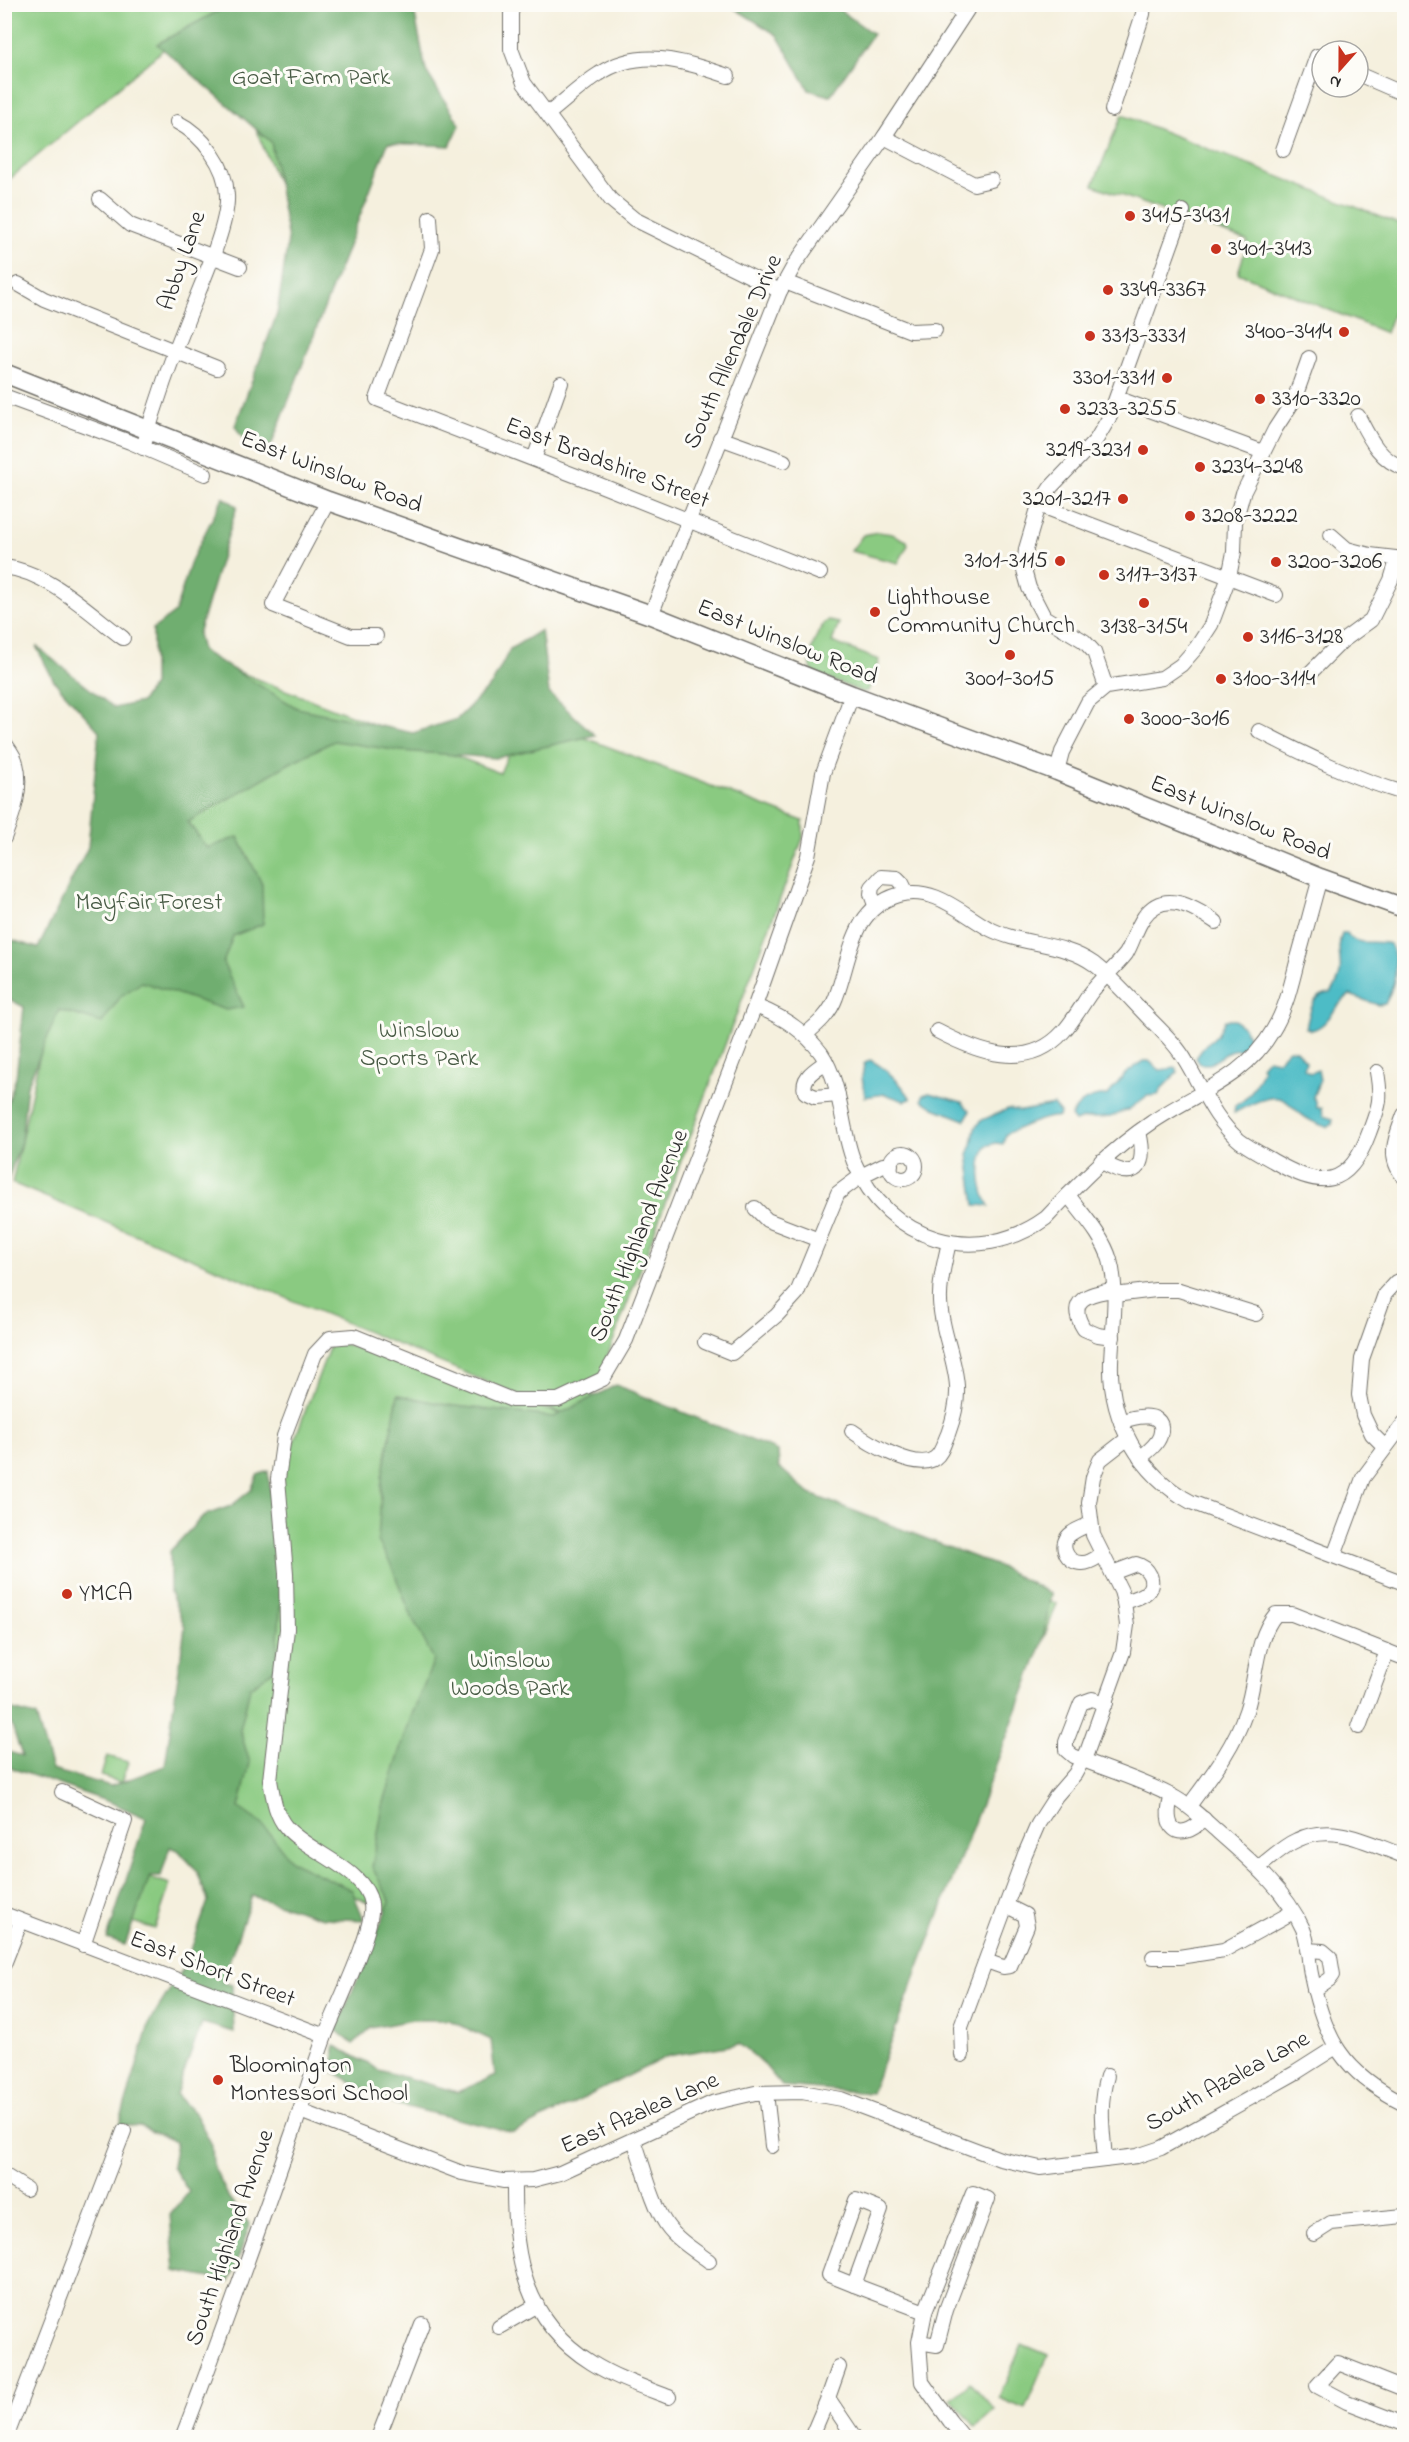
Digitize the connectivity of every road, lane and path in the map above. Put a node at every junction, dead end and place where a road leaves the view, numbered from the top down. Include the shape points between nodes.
1 (513, 4) edge
2 (950, 4) edge
3 (1144, 4) edge
4 (967, 9) edge
5 (728, 76) dead end
6 (1370, 79) edge
7 (1310, 81) edge
8 (1404, 94) edge
9 (1112, 110) dead end
10 (548, 114) junction
11 (177, 122) dead end
12 (884, 136) junction
13 (1282, 150) dead end
14 (991, 180) dead end
15 (100, 199) dead end
16 (1183, 211) dead end
17 (430, 218) dead end
18 (211, 258) junction
19 (240, 267) dead end
20 (18, 284) dead end
21 (782, 286) junction
22 (935, 330) dead end
23 (174, 352) junction
24 (1309, 358) dead end
25 (217, 368) dead end
26 (4, 373) edge
27 (561, 383) dead end
28 (4, 396) edge
29 (1117, 398) junction
30 (1358, 416) dead end
31 (149, 428) junction
32 (720, 438) junction
33 (143, 448) junction
34 (1263, 452) junction
35 (534, 459) junction
36 (784, 461) dead end
37 (1404, 468) edge
38 (205, 474) dead end
39 (328, 501) junction
40 (1039, 505) junction
41 (688, 519) junction
42 (1330, 535) dead end
43 (1401, 560) edge
44 (4, 567) edge
45 (820, 573) dead end
46 (1229, 577) junction
47 (1276, 595) dead end
48 (651, 615) junction
49 (376, 636) dead end
50 (123, 638) dead end
51 (1309, 674) dead end
52 (1106, 687) junction
53 (852, 695) junction
54 (1259, 731) dead end
55 (4, 742) edge
56 (10, 759) edge
57 (1057, 771) junction
58 (1404, 793) edge
59 (4, 838) edge
60 (1320, 878) junction
61 (906, 893) junction
62 (875, 905) junction
63 (1404, 908) edge
64 (1216, 922) dead end
65 (1107, 974) junction
66 (755, 1006) junction
67 (937, 1031) dead end
68 (806, 1035) junction
69 (826, 1062) junction
70 (1377, 1072) dead end
71 (1203, 1093) junction
72 (838, 1095) junction
73 (1404, 1115) edge
74 (1139, 1132) junction
75 (1101, 1161) junction
76 (891, 1165) dead end
77 (861, 1176) junction
78 (1404, 1177) edge
79 (1068, 1195) junction
80 (755, 1208) dead end
81 (819, 1240) junction
82 (949, 1242) junction
83 (1404, 1279) edge
84 (1114, 1293) junction
85 (1256, 1314) dead end
86 (1113, 1337) junction
87 (705, 1342) dead end
88 (1121, 1422) junction
89 (1404, 1423) edge
90 (852, 1431) dead end
91 (1127, 1439) junction
92 (1385, 1447) junction
93 (1140, 1458) junction
94 (1090, 1524) junction
95 (1101, 1555) junction
96 (1334, 1556) junction
97 (1112, 1574) junction
98 (1404, 1583) edge
99 (1124, 1602) junction
100 (1387, 1651) junction
101 (1404, 1658) edge
102 (1106, 1703) junction
103 (1359, 1727) dead end
104 (1083, 1760) junction
105 (62, 1791) dead end
106 (1172, 1796) junction
107 (1189, 1806) junction
108 (1204, 1819) junction
109 (1404, 1856) edge
110 (1259, 1867) junction
111 (1007, 1906) junction
112 (1293, 1912) junction
113 (4, 1914) edge
114 (21, 1921) junction
115 (83, 1945) junction
116 (1307, 1950) junction
117 (1154, 1956) dead end
118 (986, 1961) junction
119 (4, 1964) edge
120 (1314, 1990) junction
121 (325, 2036) junction
122 (1336, 2047) junction
123 (962, 2055) dead end
124 (1107, 2076) dead end
125 (766, 2093) junction
126 (1404, 2103) edge
127 (300, 2111) junction
128 (124, 2131) dead end
129 (633, 2139) junction
130 (772, 2146) dead end
131 (1105, 2160) junction
132 (4, 2175) edge
133 (514, 2181) junction
134 (26, 2189) dead end
135 (1404, 2216) edge
136 (1314, 2234) dead end
137 (709, 2261) dead end
138 (854, 2285) junction
139 (537, 2305) junction
140 (925, 2312) junction
141 (422, 2324) dead end
142 (499, 2327) dead end
143 (919, 2342) junction
144 (839, 2367) dead end
145 (1404, 2389) edge
146 (669, 2397) dead end
147 (828, 2398) junction
148 (1404, 2424) edge
149 (6, 2438) edge
150 (182, 2438) edge
151 (378, 2438) edge
152 (811, 2438) edge
153 (855, 2438) edge
154 (964, 2438) edge

1 - 10 street via 512,50 524,83
2 - 4 street
3 - 9 street
4 - 12 street, South Allendale Drive
5 - 10 street via 669,58 639,58 600,73
6 - 8 street
7 - 13 street
10 - 21 street via 611,200 634,219
11 - 18 street, Abby Lane via 189,128 206,146 220,169 227,195
12 - 14 street via 974,184
12 - 21 street, South Allendale Drive
15 - 18 street via 130,225
16 - 29 street
17 - 35 street, East Bradshire Street via 432,249 376,399
18 - 19 street
18 - 23 street, Abby Lane
20 - 23 street via 44,299
21 - 22 street via 911,331
21 - 32 street, South Allendale Drive
23 - 25 street
23 - 31 street, Abby Lane
24 - 34 street via 1294,400
26 - 31 main road, East Winslow Road
27 - 35 street
28 - 33 street
29 - 34 street
29 - 40 street via 1096,440
30 - 37 street via 1374,446 1385,458
31 - 33 street
31 - 39 main road, East Winslow Road
32 - 36 street
32 - 41 street, South Allendale Drive
33 - 38 street
34 - 46 street via 1234,522
35 - 41 street, East Bradshire Street
39 - 48 main road, East Winslow Road
39 - 49 street via 273,605 351,636
40 - 46 street
40 - 52 street via 1026,549 1024,570 1029,588 1044,617 1084,641 1094,652
41 - 45 street, East Bradshire Street
41 - 48 street, South Allendale Drive
42 - 43 street via 1347,549
43 - 51 street via 1371,621 1341,642
44 - 50 street via 21,569 54,587
46 - 47 street
46 - 52 street via 1210,625 1181,665 1162,678
48 - 53 main road, East Winslow Road
52 - 57 street via 1088,702 1062,752
53 - 57 main road, East Winslow Road
53 - 66 street, South Highland Avenue via 823,773 808,855
54 - 58 street via 1324,765
55 - 56 street
56 - 59 street via 18,783 16,807
57 - 60 main road, East Winslow Road
60 - 63 main road, East Winslow Road
60 - 71 street via 1290,989 1273,1031 1242,1068
61 - 62 street
61 - 62 street via 897,878 881,877 872,887
61 - 65 street via 937,897 1002,934 1071,951
62 - 68 street via 859,925 832,1006
64 - 65 street via 1183,903 1160,904 1143,917 1125,954
65 - 67 street via 1062,1033 1031,1053 994,1054
65 - 71 street via 1177,1048
66 - 68 street via 791,1023
66 - 121 street, South Highland Avenue via 626,1340 603,1379 558,1400 512,1400 354,1336 330,1338 315,1354 284,1436 278,1479 287,1629 270,1780 274,1805 284,1826 356,1878 372,1906 368,1930
68 - 69 street
69 - 72 street
69 - 72 street via 806,1078 805,1092 812,1096
70 - 71 street via 1381,1094 1364,1148 1350,1168 1329,1178 1299,1176 1249,1147 1224,1125
71 - 74 street
72 - 77 street via 853,1159
73 - 78 street via 1393,1155
74 - 75 street
74 - 75 street via 1143,1153 1135,1169 1119,1171
75 - 79 street
76 - 77 street
77 - 81 street via 838,1193
77 - 82 street via 883,1205 906,1225
79 - 82 street via 1046,1218 1015,1236 982,1244
79 - 84 street via 1104,1246
80 - 81 street via 768,1220
81 - 87 street via 797,1293 777,1315 732,1353
82 - 90 street via 940,1304 955,1369 957,1398 937,1459 918,1462 869,1444
83 - 92 street via 1385,1294 1362,1359 1361,1405 1372,1434
84 - 85 street via 1179,1290
84 - 86 street
84 - 86 street via 1089,1294 1078,1307 1084,1329
86 - 88 street via 1111,1364
88 - 91 street
88 - 93 street via 1141,1415 1159,1423 1158,1439
89 - 92 street
91 - 93 street
91 - 94 street via 1104,1455 1096,1467 1090,1491
92 - 96 street via 1363,1478
93 - 96 street via 1164,1484 1191,1502
94 - 95 street
94 - 95 street via 1071,1533 1065,1551 1070,1559 1080,1563
95 - 97 street
96 - 98 street
97 - 99 street
97 - 99 street via 1136,1564 1150,1575 1148,1591
99 - 102 street via 1125,1639
100 - 101 street
100 - 103 street
100 - 107 street via 1292,1614 1276,1614 1261,1646 1237,1733
102 - 104 street
102 - 104 street via 1092,1699 1079,1707 1065,1746 1070,1754
104 - 106 street
104 - 111 street via 1038,1824
105 - 115 street via 125,1821
106 - 107 street
106 - 108 street via 1167,1817 1173,1829 1191,1830
107 - 108 street
108 - 110 street
109 - 110 street via 1361,1838 1316,1834 1298,1839
110 - 112 street
111 - 118 street
111 - 118 street via 1025,1915 1027,1926 1010,1966 1003,1968
112 - 116 street via 1304,1931
112 - 117 street via 1224,1950 1179,1957
113 - 114 street, East Short Street
114 - 115 street, East Short Street
114 - 119 street
115 - 121 street, East Short Street
116 - 120 street
116 - 120 street via 1327,1954 1333,1975
118 - 123 street via 961,2027
120 - 122 street via 1325,2029
121 - 127 street, South Highland Avenue
122 - 126 street via 1352,2069
122 - 131 street, South Azalea Lane via 1161,2148
124 - 131 street via 1101,2094
125 - 129 street, East Azalea Lane via 743,2094 712,2103
125 - 130 street
125 - 131 street, East Azalea Lane via 815,2093 855,2102 1015,2164 1040,2169
127 - 133 street, East Azalea Lane via 462,2172
127 - 150 street, South Highland Avenue
128 - 149 street
129 - 133 street, East Azalea Lane via 554,2175
129 - 137 street via 666,2224
132 - 134 street
133 - 139 street via 518,2255
135 - 136 street via 1331,2223
138 - 138 street via 829,2275 856,2200 881,2210
138 - 140 street
139 - 142 street
139 - 146 street via 558,2334 592,2363
140 - 143 street
140 - 143 street via 973,2193 988,2199 946,2310 937,2345
141 - 151 street
143 - 154 street via 922,2382
144 - 147 street
145 - 148 street via 1338,2363 1317,2386
147 - 152 street
147 - 153 street

